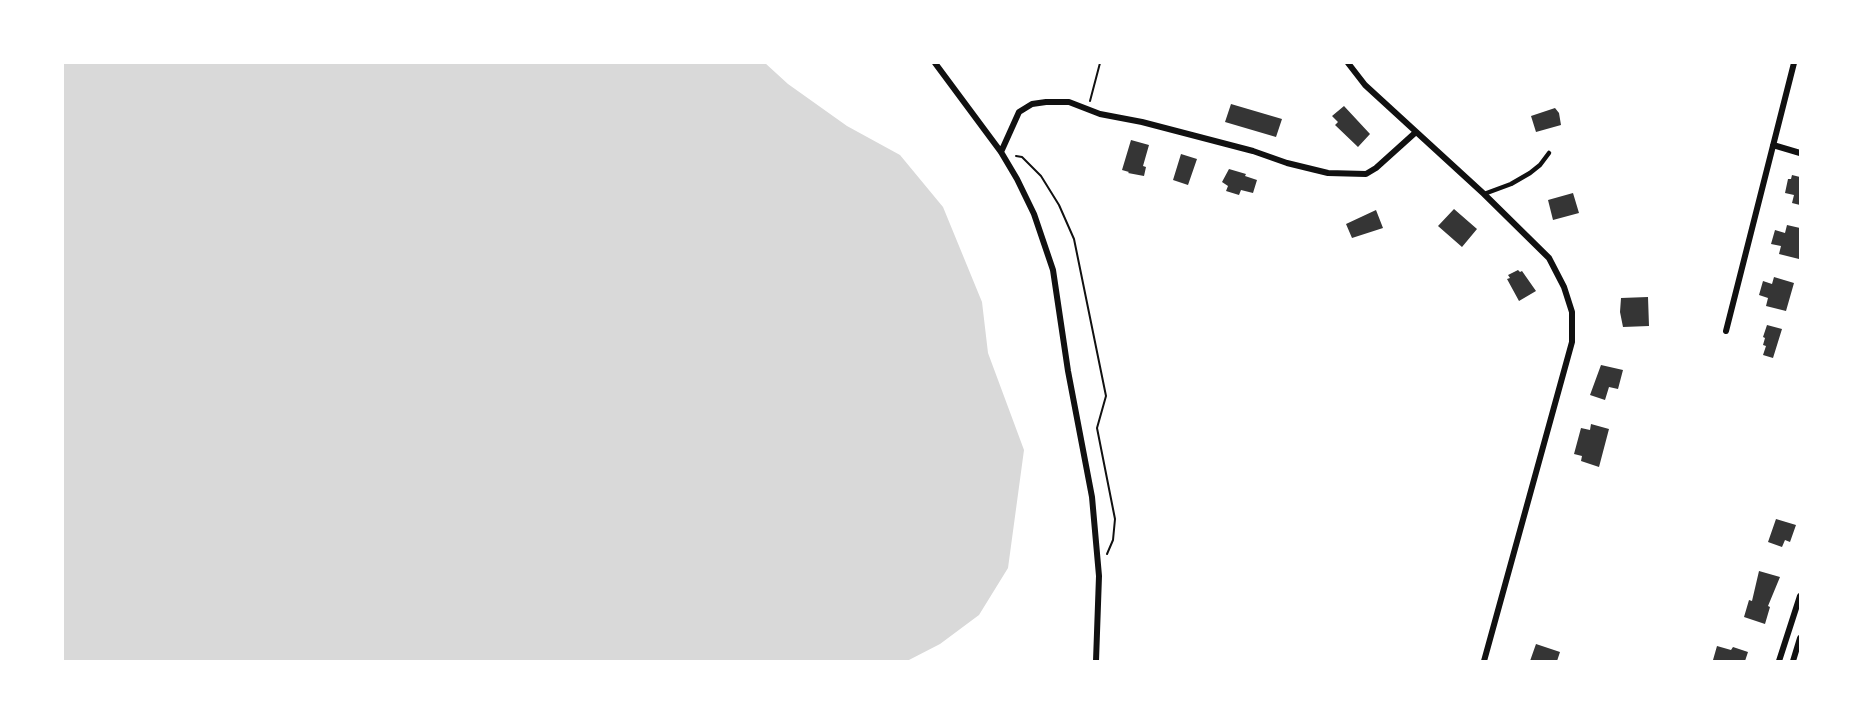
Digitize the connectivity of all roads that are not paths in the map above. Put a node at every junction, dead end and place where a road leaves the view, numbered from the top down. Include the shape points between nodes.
1 (935, 63) edge
2 (1348, 63) edge
3 (1794, 63) edge
4 (1416, 132) junction
5 (1773, 145) junction
6 (1001, 152) junction
7 (1549, 153) dead end
8 (1800, 153) edge
9 (1484, 194) junction
10 (1726, 331) dead end
11 (1800, 596) edge
12 (1800, 638) edge
13 (1096, 661) edge
14 (1484, 661) edge
15 (1779, 661) edge
16 (1793, 661) edge

1 - 6 street
2 - 4 street via 1365,85
3 - 5 street
4 - 6 street via 1366,174 1328,173 1100,114 1069,102 1032,104 1019,112
4 - 9 street
5 - 8 street
5 - 10 street
6 - 13 street via 1034,214 1053,270 1092,497 1099,576
7 - 9 lane via 1530,174
9 - 14 street via 1549,258 1572,312 1572,342
11 - 15 street
12 - 16 street

